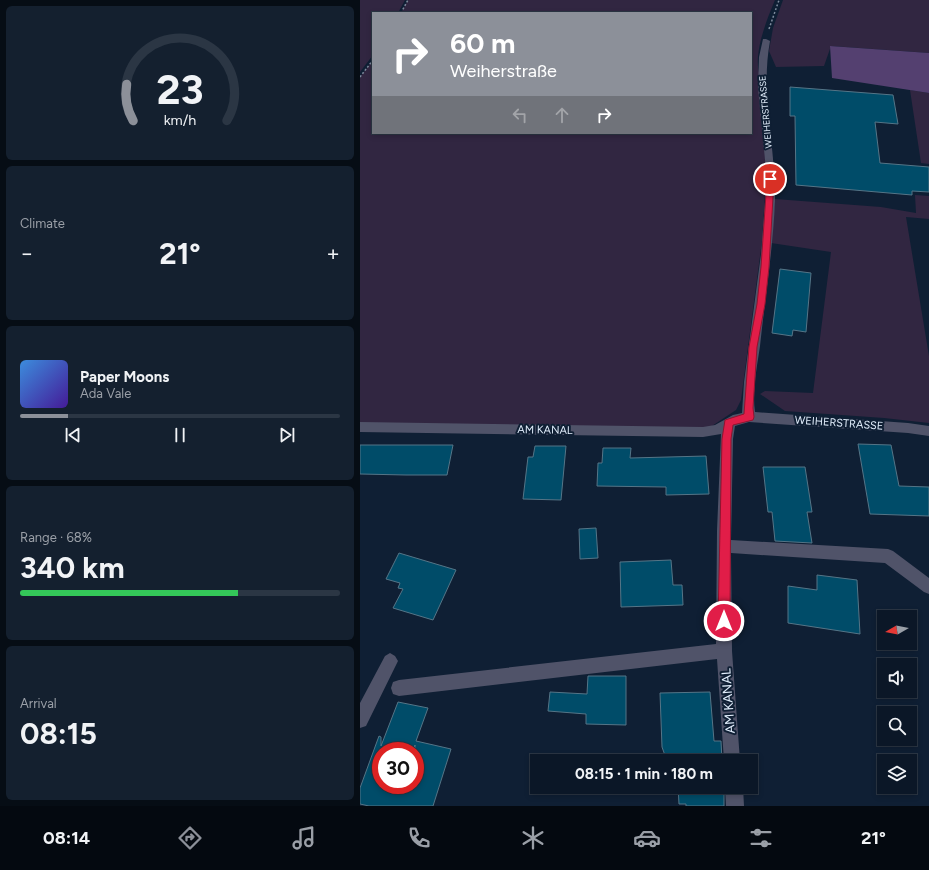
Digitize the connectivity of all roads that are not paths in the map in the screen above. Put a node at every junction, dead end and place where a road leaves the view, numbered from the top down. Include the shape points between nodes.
1 (766, 41) road end
2 (738, 420) junction
3 (360, 427) edge
4 (929, 431) edge
5 (724, 546) junction
6 (929, 587) edge
7 (724, 651) junction
8 (390, 661) dead end
9 (399, 688) dead end
10 (360, 720) edge
11 (731, 754) edge
12 (734, 794) edge
13 (735, 806) edge

1 - 2 street, WEIHERSTRASSE via 761,78 763,114 771,167 770,202 748,408
2 - 3 street, AM KANAL via 717,430 704,432
2 - 4 street, WEIHERSTRASSE
2 - 5 street, AM KANAL via 727,439
5 - 6 street via 888,556
5 - 7 street, AM KANAL
7 - 9 street
7 - 11 street, AM KANAL
8 - 10 street
12 - 13 street

